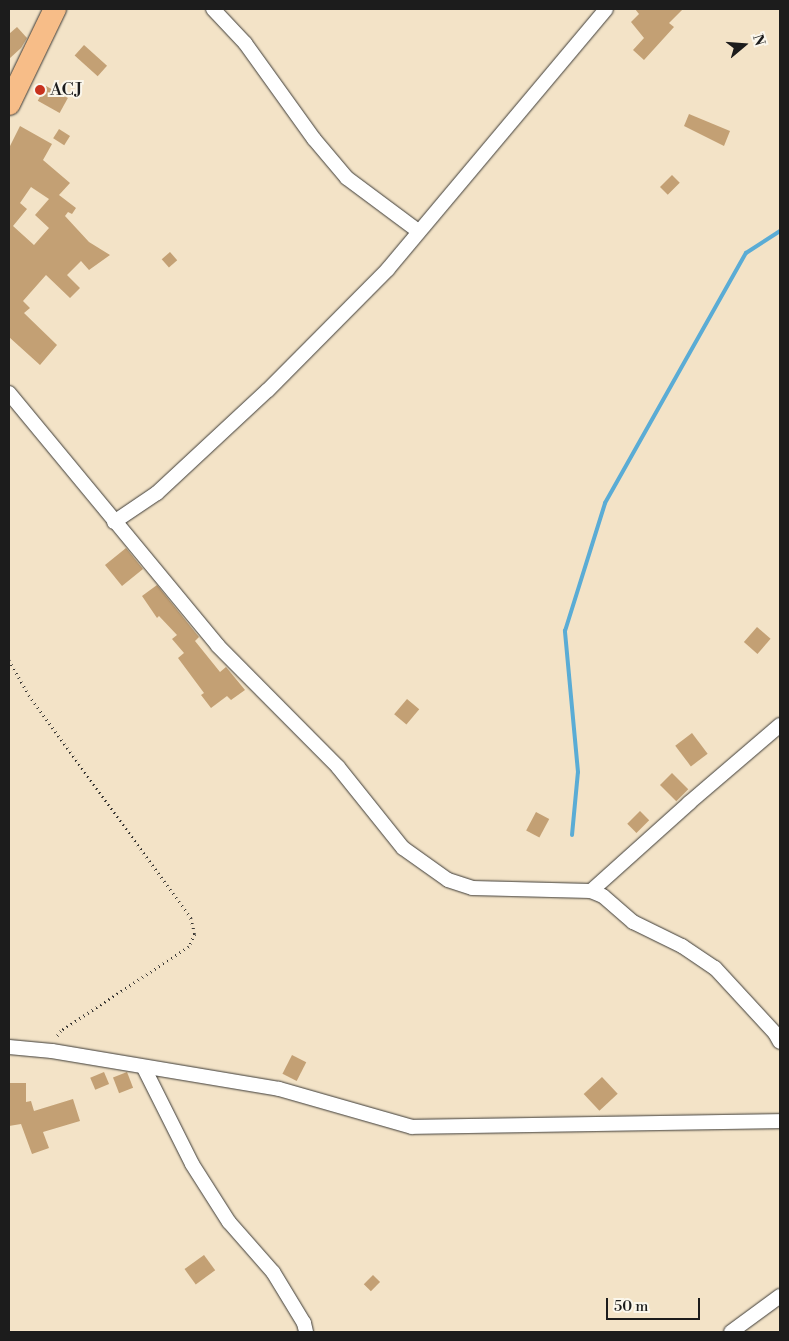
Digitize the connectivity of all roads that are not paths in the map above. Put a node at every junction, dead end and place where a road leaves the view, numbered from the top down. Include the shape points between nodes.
1 (55, 9) edge
2 (214, 9) edge
3 (606, 9) edge
4 (9, 104) edge
5 (418, 231) junction
6 (9, 393) edge
7 (114, 522) junction
8 (780, 725) edge
9 (591, 891) junction
10 (780, 1042) edge
11 (9, 1047) edge
12 (144, 1068) junction
13 (780, 1121) edge
14 (780, 1296) edge
15 (306, 1332) edge
16 (731, 1332) edge

1 - 4 main road
2 - 5 street via 245,43 314,139 347,178
3 - 5 street
5 - 7 street via 388,269 268,390 157,493
6 - 7 street
7 - 9 street via 218,646 338,767 404,848 448,880 472,888
8 - 9 street
9 - 10 street via 603,896 633,922 682,946 715,968
11 - 12 street via 52,1051
12 - 13 street via 279,1089 412,1127
12 - 15 street via 192,1164 229,1222 273,1272 304,1323
14 - 16 street

